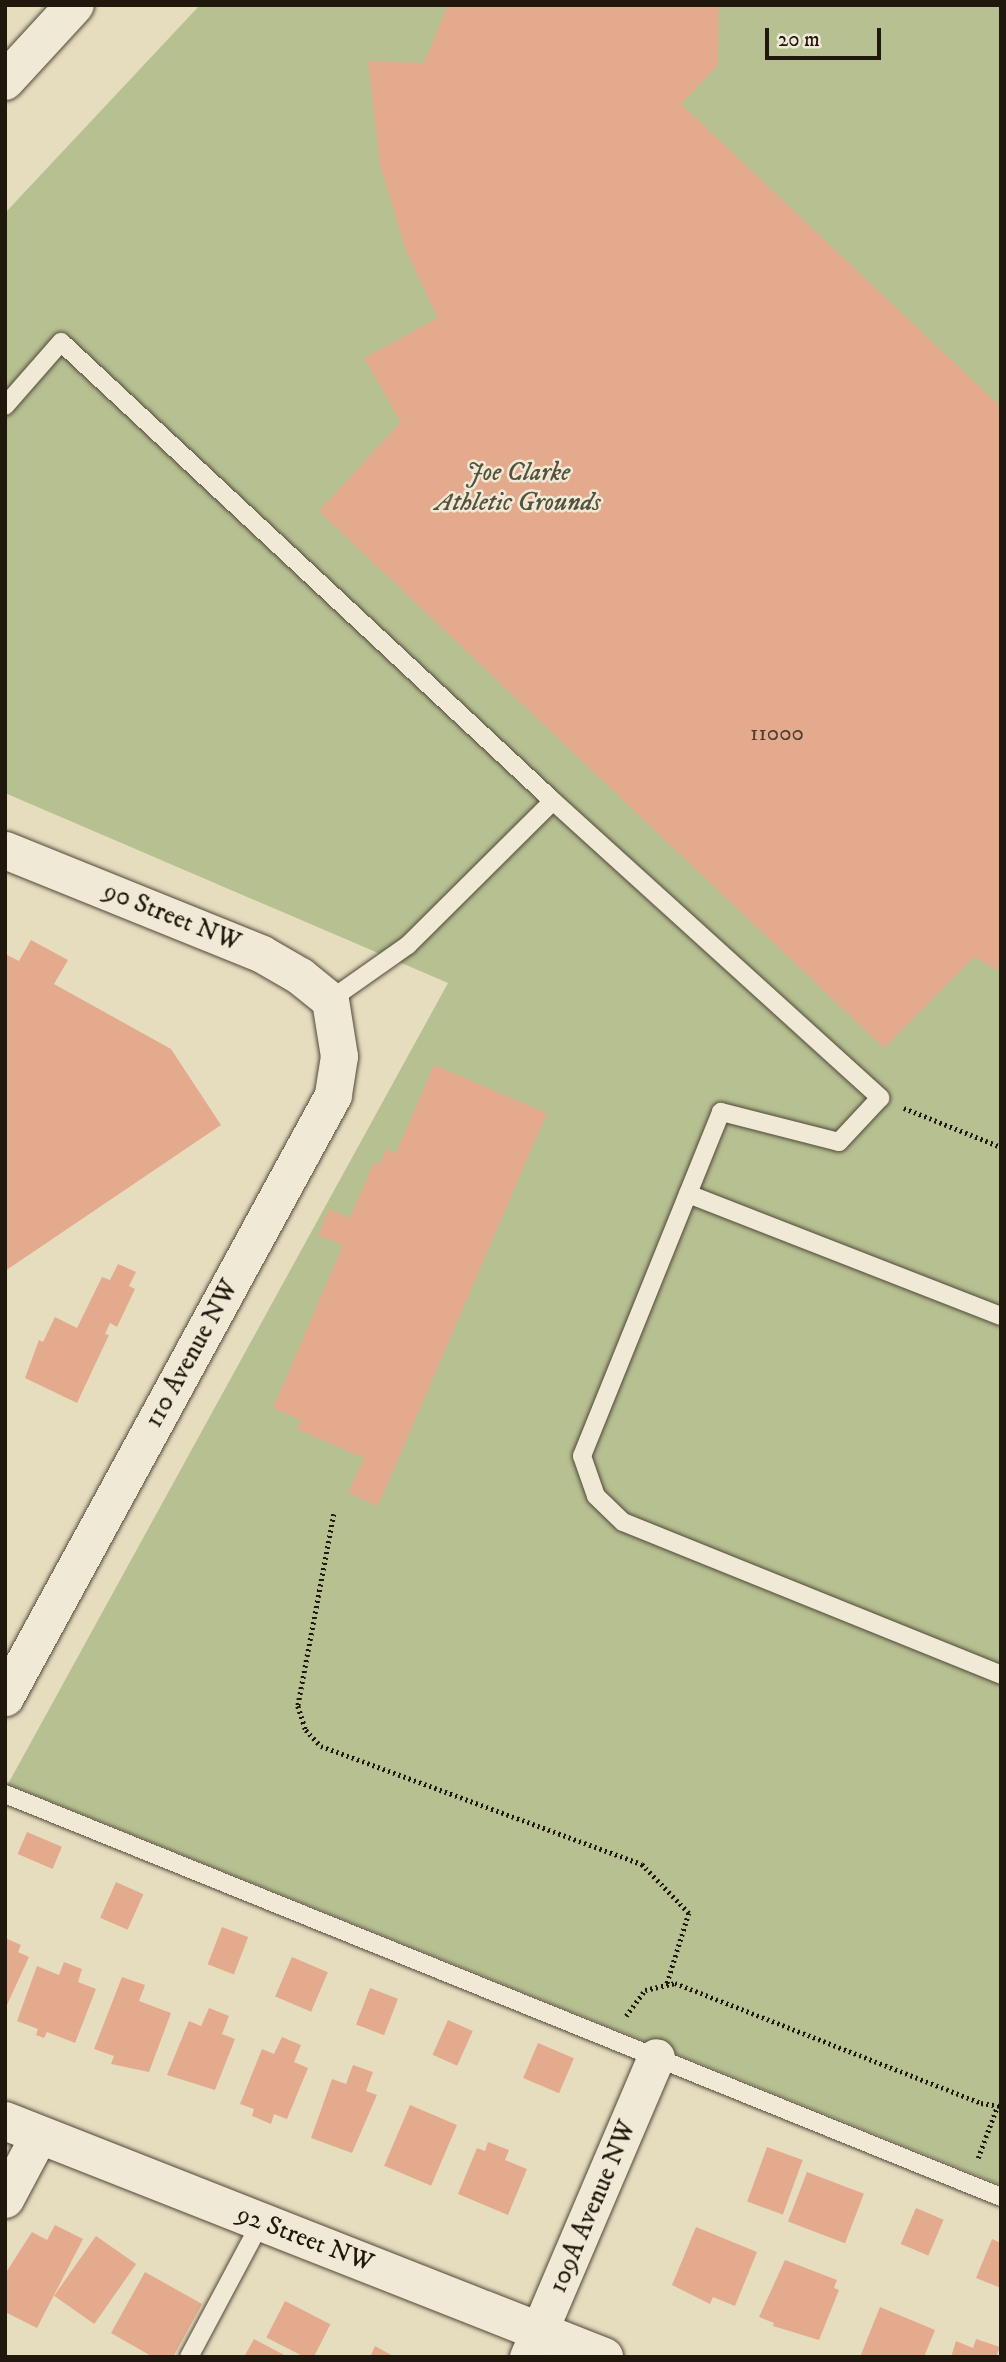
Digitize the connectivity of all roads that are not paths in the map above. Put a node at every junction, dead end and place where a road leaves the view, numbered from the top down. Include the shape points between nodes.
1 (75, 5) edge
2 (5, 80) edge
3 (5, 406) edge
4 (553, 801) junction
5 (5, 850) edge
6 (330, 1000) junction
7 (688, 1194) junction
8 (1001, 1316) edge
9 (1001, 1675) edge
10 (5, 1697) edge
11 (5, 1794) edge
12 (656, 2057) junction
13 (22, 2128) edge
14 (1001, 2197) edge
15 (5, 2199) edge
16 (261, 2222) junction
17 (535, 2344) edge
18 (189, 2357) edge
19 (604, 2357) edge

1 - 2 street
3 - 4 lane via 61,342
4 - 6 lane via 408,945
4 - 7 lane via 880,1098 839,1142 721,1112
5 - 6 street, 90 Street NW via 262,954
6 - 10 street, 110 Avenue NW via 340,1056 333,1095
7 - 8 lane
7 - 9 lane via 582,1455 596,1496 623,1522
11 - 12 lane
12 - 14 lane
12 - 17 street, 109A Avenue NW
13 - 15 street
13 - 16 street, 92 Street NW
16 - 17 street, 92 Street NW
16 - 18 lane
17 - 19 street, 92 Street NW

